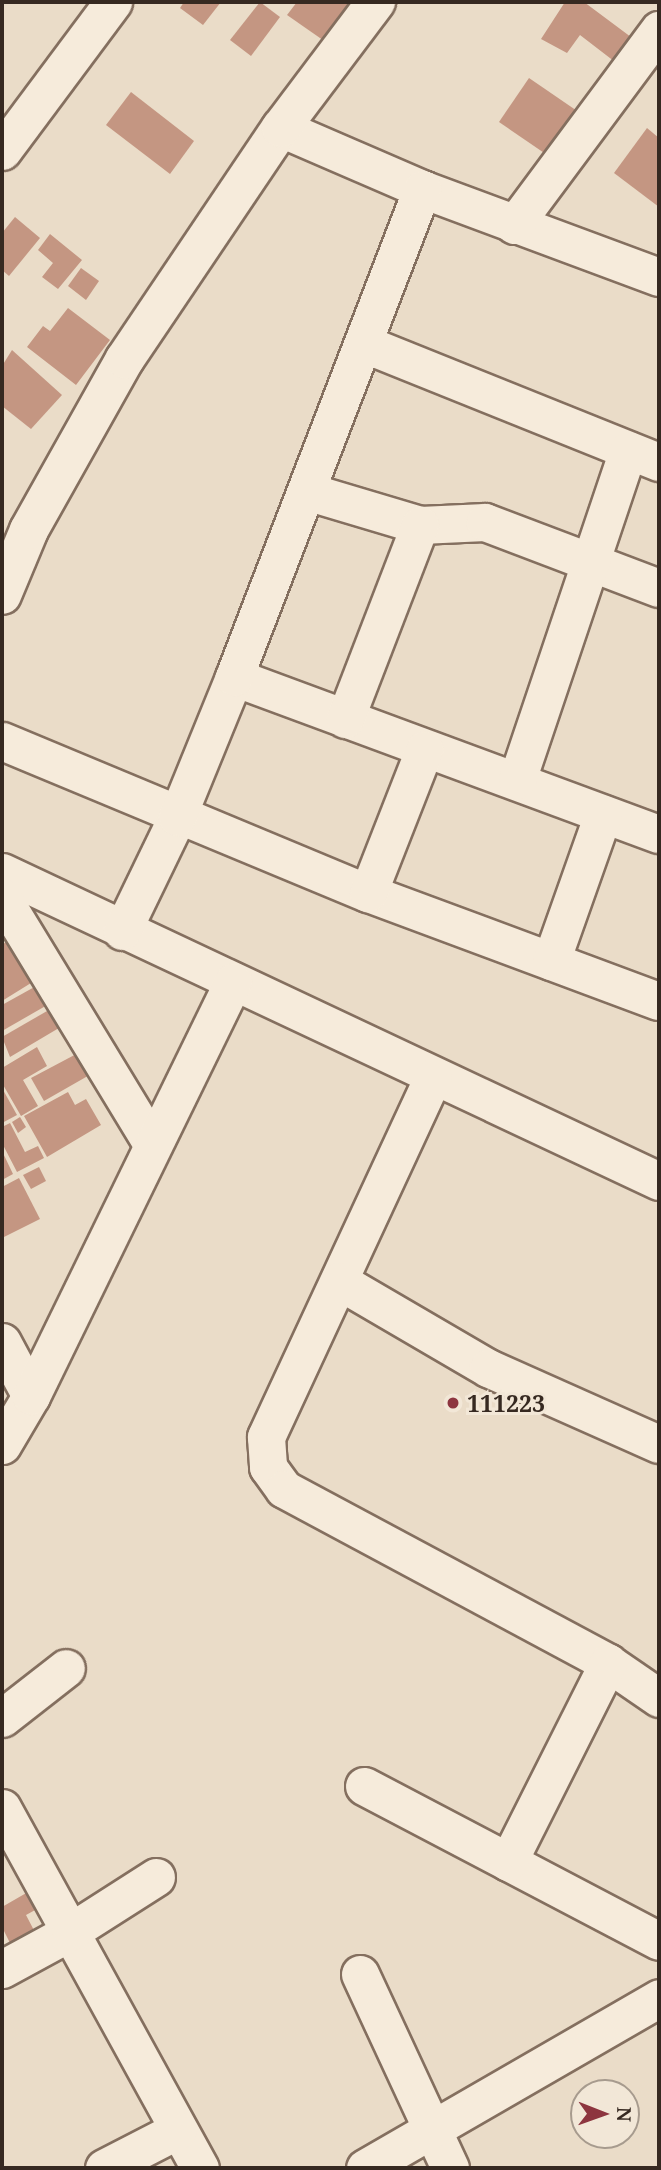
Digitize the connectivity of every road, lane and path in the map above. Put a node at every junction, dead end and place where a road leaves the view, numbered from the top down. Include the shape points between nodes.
1 (113, 2) edge
2 (376, 2) edge
3 (659, 30) edge
4 (281, 128) junction
5 (2, 151) edge
6 (422, 189) junction
7 (514, 225) junction
8 (659, 277) edge
9 (365, 344) junction
10 (644, 456) edge
11 (306, 491) junction
12 (420, 525) junction
13 (592, 563) junction
14 (659, 588) edge
15 (2, 595) edge
16 (234, 677) junction
17 (345, 719) junction
18 (2, 741) edge
19 (424, 750) junction
20 (517, 780) junction
21 (603, 814) junction
22 (177, 817) junction
23 (659, 834) edge
24 (2, 872) edge
25 (368, 894) junction
26 (2, 897) edge
27 (121, 931) junction
28 (551, 961) junction
29 (233, 982) junction
30 (659, 1001) edge
31 (433, 1077) junction
32 (153, 1145) junction
33 (659, 1181) edge
34 (339, 1281) junction
35 (2, 1342) edge
36 (31, 1396) junction
37 (659, 1444) edge
38 (2, 1445) edge
39 (608, 1663) junction
40 (66, 1668) dead end
41 (659, 1698) edge
42 (2, 1718) edge
43 (364, 1786) dead end
44 (2, 1808) edge
45 (508, 1862) junction
46 (156, 1877) dead end
47 (70, 1932) junction
48 (659, 1941) edge
49 (2, 1969) edge
50 (360, 1974) dead end
51 (659, 1998) edge
52 (178, 2130) junction
53 (431, 2131) junction
54 (104, 2168) edge
55 (200, 2168) edge
56 (365, 2168) edge
57 (450, 2168) edge

1 - 5 street
2 - 4 street
3 - 7 street
4 - 6 street
4 - 15 street via 125,359 29,530
6 - 7 street
6 - 9 street
7 - 8 street
9 - 10 street
9 - 11 street
10 - 13 street
11 - 12 street
11 - 16 street
12 - 13 street via 485,522
12 - 17 street
13 - 14 street
13 - 20 street
16 - 17 street
16 - 22 street
17 - 19 street
18 - 22 street
19 - 20 street
19 - 25 street
20 - 21 street
21 - 23 street
21 - 28 street
22 - 25 street
22 - 27 street
24 - 27 street
25 - 28 street
26 - 32 street
27 - 29 street
28 - 30 street
29 - 31 street
29 - 32 street
31 - 33 street
31 - 34 street
32 - 36 street
34 - 37 street via 488,1368
34 - 39 street via 266,1437 268,1467 284,1489
35 - 36 street
36 - 38 street
39 - 41 street
39 - 45 street
40 - 42 street
43 - 45 street
44 - 47 street
45 - 48 street
46 - 47 street
47 - 49 street
47 - 52 street
50 - 53 street
51 - 53 street
52 - 54 street
52 - 55 street
53 - 56 street
53 - 57 street

